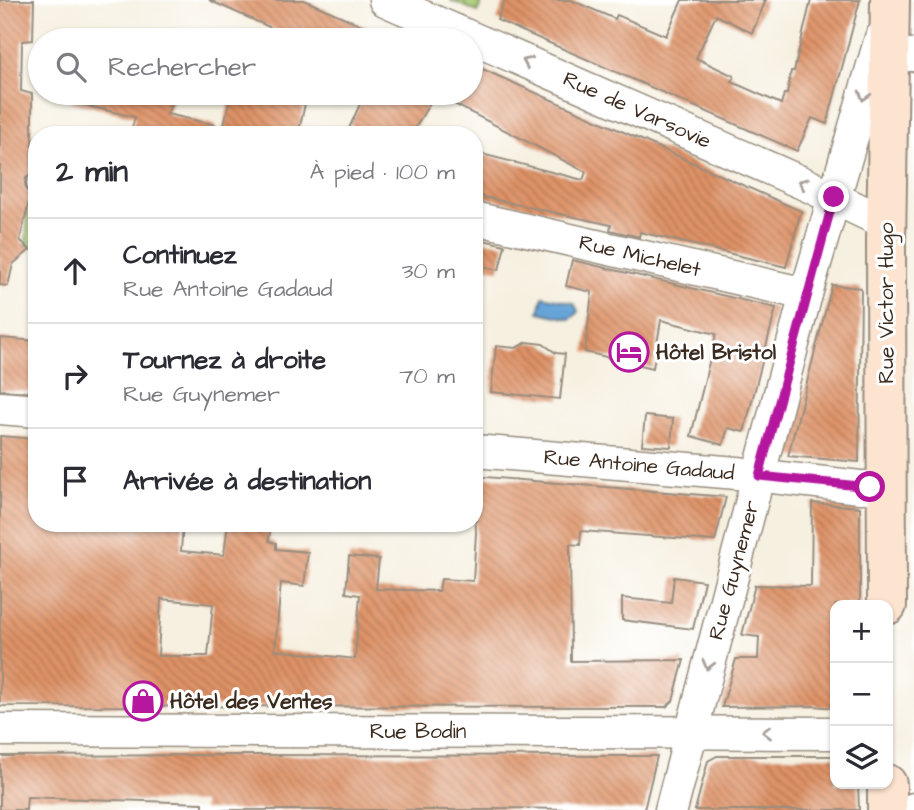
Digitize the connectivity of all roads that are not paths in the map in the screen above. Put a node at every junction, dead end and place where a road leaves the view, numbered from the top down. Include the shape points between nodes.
1 (385, 0) edge
2 (890, 3) edge
3 (449, 28) edge
4 (483, 43) edge
5 (902, 55) edge
6 (834, 197) junction
7 (483, 220) edge
8 (887, 223) junction
9 (806, 294) junction
10 (0, 408) edge
11 (28, 410) edge
12 (483, 451) edge
13 (759, 476) junction
14 (887, 487) junction
15 (887, 600) edge
16 (0, 730) edge
17 (691, 732) junction
18 (830, 733) edge
19 (887, 789) edge
20 (671, 810) edge
21 (887, 810) edge

3 -> 1 street, Rue de Varsovie
2 - 5 main road, Rue Victor Hugo
2 -> 6 street, Rue Guynemer
6 -> 4 street, Rue de Varsovie
5 - 8 main road, Rue Victor Hugo
6 - 8 street, Rue de Varsovie
6 - 9 street, Rue Guynemer
7 - 9 street, Rue Michelet
8 - 14 main road, Rue Victor Hugo
9 - 13 street, Rue Guynemer
10 - 11 street
12 - 13 street, Rue Antoine Gadaud
13 - 14 street, Rue Antoine Gadaud
13 -> 17 street, Rue Guynemer
14 - 15 main road, Rue Victor Hugo
16 - 17 street, Rue Bodin
18 -> 17 street, Rue Bodin
17 - 20 street, Rue Guynemer
19 - 21 main road

